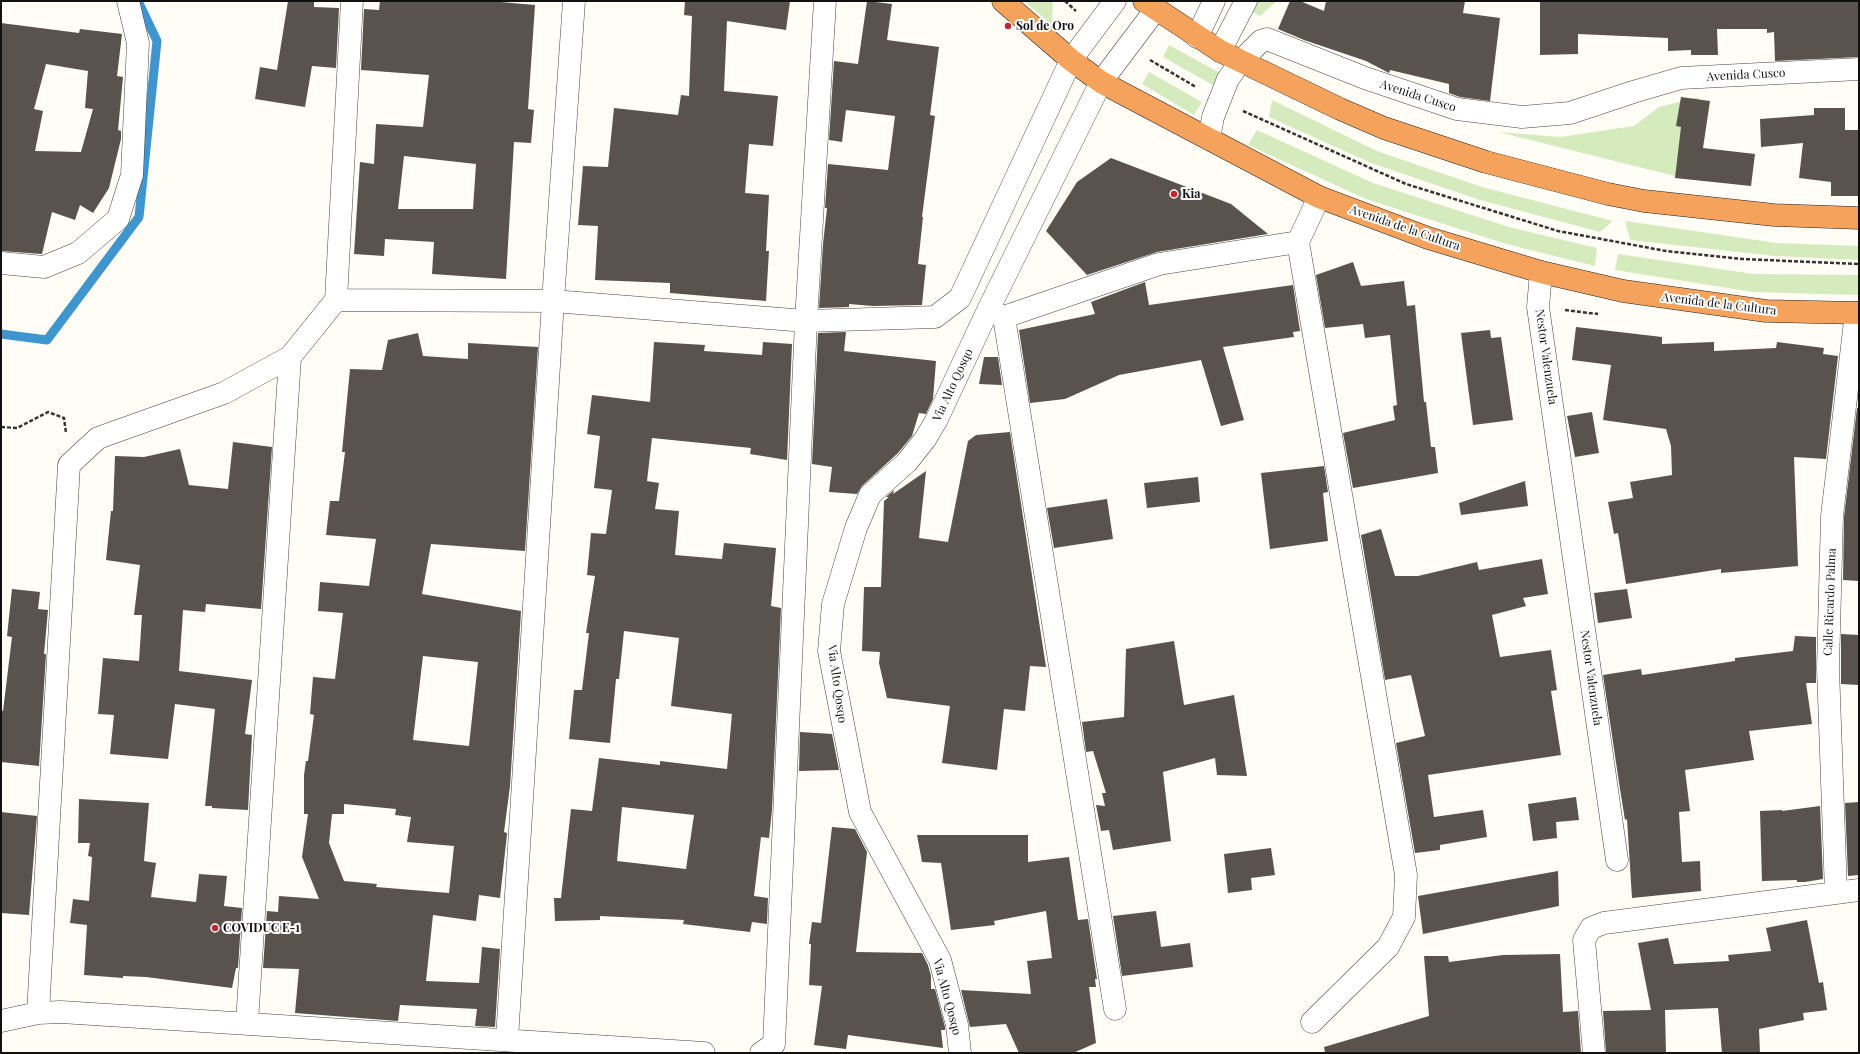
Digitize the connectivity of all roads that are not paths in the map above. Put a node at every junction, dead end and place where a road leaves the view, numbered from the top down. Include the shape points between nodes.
1 (128, 1) edge
2 (352, 1) edge
3 (574, 1) edge
4 (825, 1) edge
5 (1003, 1) edge
6 (1115, 1) edge
7 (1214, 1) edge
8 (1246, 1) edge
9 (1150, 5) edge
10 (1197, 37) junction
11 (1220, 51) junction
12 (1071, 60) junction
13 (1240, 61) junction
14 (1859, 69) edge
15 (1101, 82) junction
16 (1209, 139) junction
17 (1319, 197) junction
18 (1859, 218) edge
19 (1298, 242) junction
20 (1, 263) edge
21 (1541, 272) junction
22 (336, 300) junction
23 (553, 301) junction
24 (1858, 313) edge
25 (996, 314) junction
26 (806, 321) junction
27 (290, 357) junction
28 (1617, 860) dead end
29 (1859, 890) edge
30 (1836, 893) junction
31 (1115, 1009) dead end
32 (38, 1013) junction
33 (1, 1021) edge
34 (247, 1022) junction
35 (1312, 1022) dead end
36 (507, 1039) junction
37 (704, 1053) edge
38 (761, 1053) edge
39 (960, 1053) edge
40 (1594, 1053) edge

1 - 20 street via 138,43 133,160 132,175 118,219 78,253 44,268
2 - 22 street
3 - 23 street
4 - 26 street
5 - 12 highway, Avenida de la Cultura
6 - 12 street
7 - 10 street
8 - 11 street
9 - 10 highway
9 - 15 street, Via Alto Qosqo
10 - 11 highway
11 - 13 highway
12 - 15 highway, Avenida de la Cultura
12 - 26 street via 960,298 935,317
13 - 14 street, Avenida Cusco via 1266,39 1365,78 1457,109 1522,117 1570,113 1681,78
13 - 16 street, Avenida Cusco via 1225,86 1213,117
13 - 18 highway via 1384,128 1494,164 1600,192 1644,201 1715,210 1816,218
15 - 16 highway, Avenida de la Cultura
15 - 25 street, Via Alto Qosqo
16 - 17 highway, Avenida de la Cultura
17 - 19 street
17 - 21 highway, Avenida de la Cultura via 1428,238
19 - 25 street via 1159,264
19 - 35 street via 1406,875 1404,917 1388,946
21 - 24 highway, Avenida de la Cultura via 1623,291 1766,311
21 - 28 street, Nestor Valenzuela via 1538,306
22 - 23 street
22 - 27 street
23 - 26 street
23 - 36 street
24 - 30 street, Calle Ricardo Palma via 1832,516 1828,668
25 - 31 street
25 - 39 street, Via Alto Qosqo via 977,332 937,420 926,438 907,462 870,495 856,528 833,604 829,651 860,812 940,960 957,1025
26 - 38 street via 774,1044
27 - 32 street via 224,393 98,438 69,465
27 - 34 street
29 - 30 street
30 - 40 street via 1604,923 1591,928 1584,940
32 - 33 street
32 - 34 street
34 - 36 street
36 - 37 street

